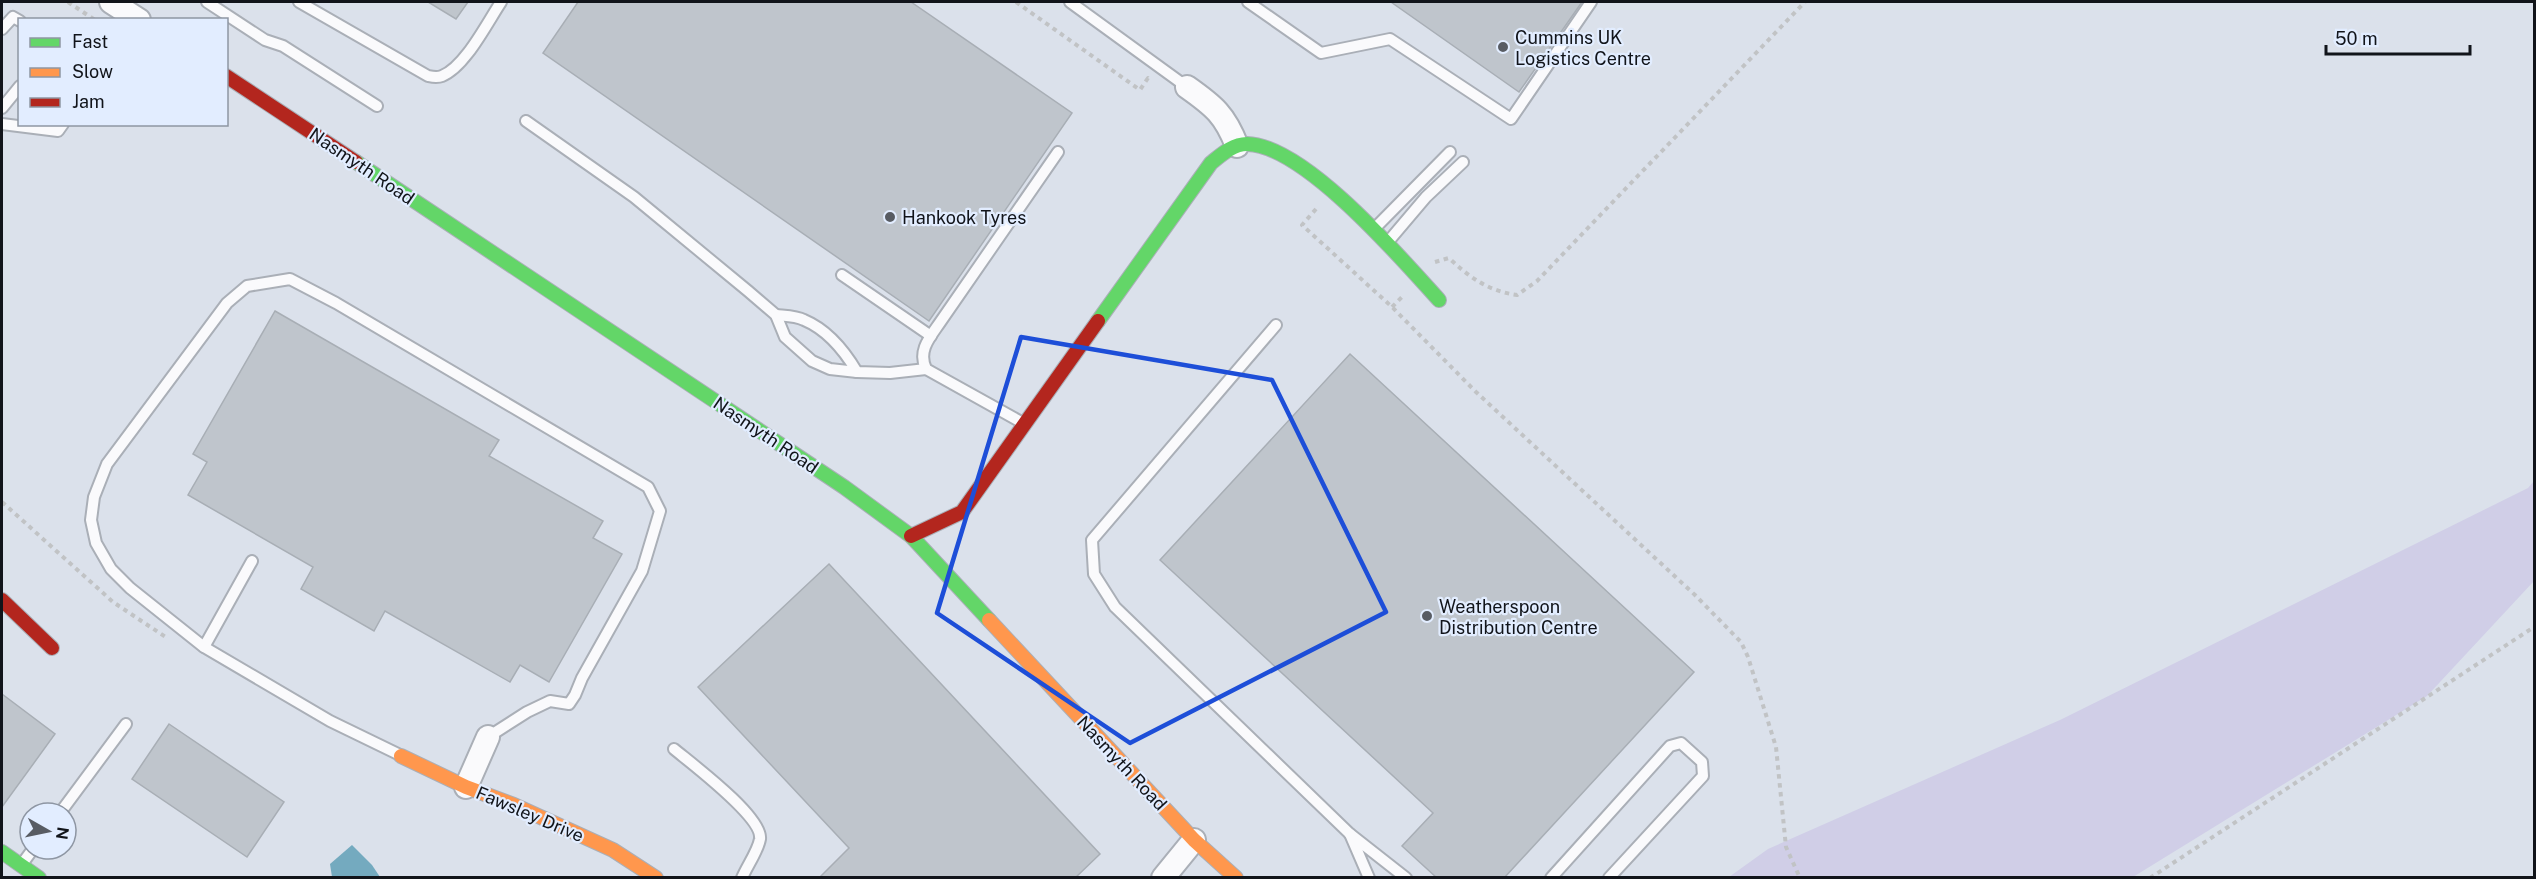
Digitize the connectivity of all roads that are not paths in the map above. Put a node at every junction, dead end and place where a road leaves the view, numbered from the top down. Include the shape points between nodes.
1 (111, 2) edge
2 (207, 2) edge
3 (299, 2) edge
4 (501, 2) edge
5 (1070, 2) edge
6 (1248, 2) edge
7 (1591, 2) edge
8 (136, 18) edge
9 (18, 20) edge
10 (2, 29) edge
11 (228, 77) edge
12 (1187, 87) joint
13 (18, 88) edge
14 (377, 106) dead end
15 (2, 108) edge
16 (526, 121) dead end
17 (2, 124) edge
18 (18, 126) edge
19 (18, 126) edge
20 (62, 126) edge
21 (1237, 146) junction
22 (1058, 152) dead end
23 (1450, 152) dead end
24 (1463, 162) dead end
25 (1374, 229) junction
26 (1387, 243) junction
27 (842, 275) dead end
28 (1439, 300) dead end
29 (776, 315) junction
30 (1276, 325) dead end
31 (931, 336) junction
32 (926, 369) junction
33 (857, 372) junction
34 (1026, 425) junction
35 (911, 536) junction
36 (252, 561) dead end
37 (5, 611) edge
38 (204, 647) junction
39 (52, 648) dead end
40 (126, 724) dead end
41 (488, 737) joint
42 (674, 749) dead end
43 (401, 756) joint
44 (466, 787) junction
45 (69, 801) edge
46 (1350, 834) junction
47 (1194, 840) junction
48 (2, 852) edge
49 (26, 868) edge
50 (656, 878) edge
51 (742, 878) edge
52 (1163, 878) edge
53 (1236, 878) edge
54 (1369, 878) edge
55 (1407, 878) edge
56 (1551, 878) edge
57 (1609, 878) edge

1 - 8 street
2 - 14 lane
3 - 4 lane via 428,76 439,78 452,71 465,56
5 - 12 lane
6 - 7 lane via 1322,53 1390,39 1511,119
9 - 10 lane via 13,16
11 - 35 street, Nasmyth Road via 844,487
12 - 21 street via 1218,109
13 - 15 lane
16 - 29 lane via 634,197
17 - 19 lane
18 - 20 lane via 58,131
21 - 25 street via 1266,147 1292,159
21 - 34 street via 1211,163
22 - 31 lane
23 - 25 lane
24 - 26 lane via 1426,197
25 - 26 street
26 - 28 street
27 - 31 lane
29 - 33 lane via 803,319 825,333 841,346
29 - 33 lane via 785,337 812,361 830,369
30 - 46 lane via 1092,540 1094,574 1115,607
31 - 32 lane via 923,354
32 - 33 lane
32 - 34 lane
34 - 35 street via 962,512
35 - 47 street, Nasmyth Road
36 - 38 lane
37 - 39 street
38 - 41 lane via 111,569 96,543 91,520 94,496 107,464 227,303 247,286 290,279 648,487 660,511 642,571 569,704 550,701
38 - 43 lane via 330,721
40 - 45 lane
41 - 44 street
42 - 51 lane via 749,813 759,830 760,840
43 - 44 street, Fawsley Drive
44 - 50 street, Fawsley Drive via 613,850
46 - 54 lane
46 - 55 lane
47 - 52 street
47 - 53 street, Nasmyth Road
48 - 49 street
56 - 57 lane via 1670,746 1681,742 1702,762 1703,776

